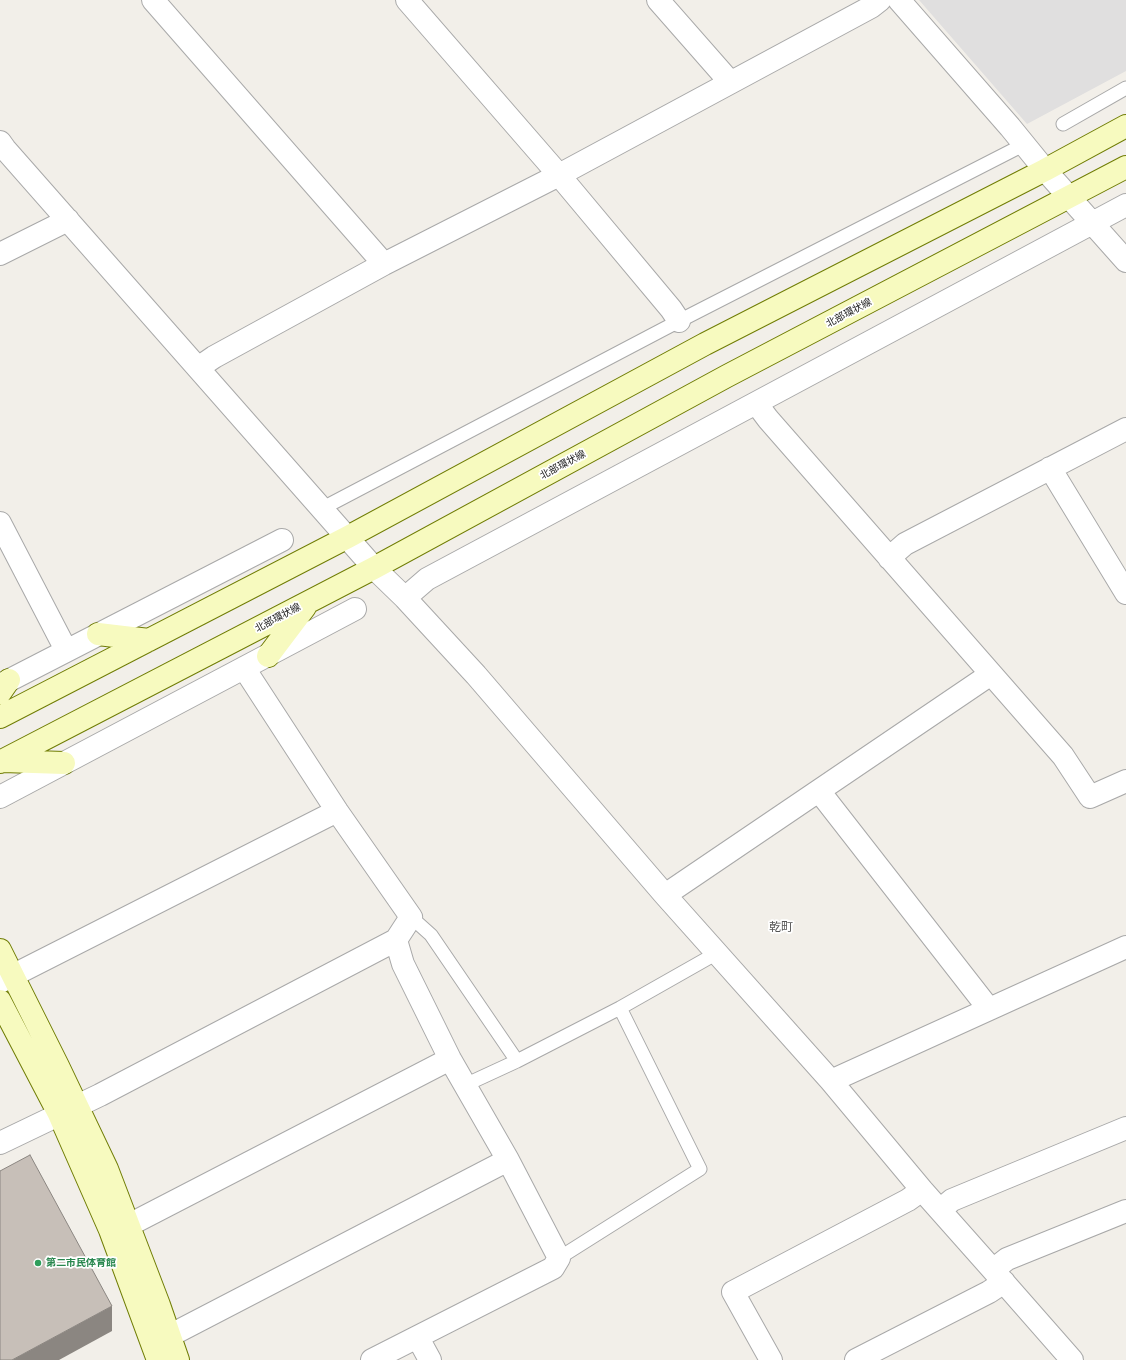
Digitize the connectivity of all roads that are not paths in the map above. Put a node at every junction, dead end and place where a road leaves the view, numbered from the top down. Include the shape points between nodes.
1 (153, 0) edge
2 (407, 0) edge
3 (658, 0) edge
4 (880, 0) edge
5 (899, 0) edge
6 (730, 82) junction
7 (1126, 88) edge
8 (1063, 124) dead end
9 (1126, 126) edge
10 (0, 142) edge
11 (1025, 144) junction
12 (1126, 167) edge
13 (1045, 170) junction
14 (559, 175) junction
15 (1070, 197) junction
16 (1126, 205) edge
17 (68, 220) junction
18 (1093, 222) junction
19 (0, 254) edge
20 (1126, 261) edge
21 (384, 264) junction
22 (679, 320) junction
23 (198, 368) junction
24 (756, 403) junction
25 (1126, 429) edge
26 (1050, 468) junction
27 (323, 508) junction
28 (0, 523) edge
29 (348, 537) junction
30 (282, 540) dead end
31 (889, 558) junction
32 (374, 568) junction
33 (1126, 592) edge
34 (405, 598) junction
35 (310, 601) junction
36 (356, 609) dead end
37 (98, 634) junction
38 (149, 640) junction
39 (66, 650) junction
40 (268, 656) junction
41 (244, 668) junction
42 (991, 674) junction
43 (3, 686) edge
44 (0, 717) edge
45 (1, 762) edge
46 (64, 763) junction
47 (1126, 781) edge
48 (819, 791) junction
49 (0, 797) edge
50 (337, 811) junction
51 (666, 895) junction
52 (411, 917) junction
53 (396, 940) junction
54 (1126, 947) edge
55 (0, 950) edge
56 (717, 953) junction
57 (7, 979) edge
58 (0, 1001) edge
59 (620, 1008) junction
60 (989, 1009) junction
61 (450, 1059) junction
62 (517, 1061) junction
63 (831, 1081) junction
64 (465, 1085) junction
65 (68, 1110) junction
66 (1126, 1128) edge
67 (0, 1143) edge
68 (508, 1160) junction
69 (922, 1190) junction
70 (940, 1210) junction
71 (1126, 1211) edge
72 (129, 1225) junction
73 (559, 1258) junction
74 (998, 1276) junction
75 (169, 1336) junction
76 (418, 1338) junction
77 (158, 1360) edge
78 (178, 1360) edge
79 (372, 1360) edge
80 (430, 1360) edge
81 (771, 1360) edge
82 (856, 1360) edge
83 (1072, 1360) edge

1 - 21 street
2 - 14 street
3 - 6 street
4 - 6 street
5 - 11 street
6 - 14 street
7 - 8 lane
9 - 13 street
10 - 17 street
11 - 13 street
11 - 22 lane
12 - 15 street, 北部環状線
13 - 15 street
13 - 29 street via 705,344
14 - 21 street
14 - 22 street
15 - 18 street
15 - 32 street, 北部環状線 via 727,376
16 - 18 street
17 - 19 street
17 - 23 street
18 - 20 street
18 - 24 street
21 - 23 street
22 - 27 lane
23 - 27 street
24 - 31 street
24 - 34 street via 427,579
25 - 26 street
26 - 31 street via 905,544
26 - 33 street
27 - 29 street
28 - 39 street
29 - 32 street
29 - 38 street
30 - 37 street
31 - 42 street
32 - 34 street
32 - 35 street, 北部環状線
34 - 51 street via 481,681
35 - 40 street
35 - 45 street, 北部環状線
36 - 40 street
37 - 38 street
37 - 39 street
38 - 44 street
39 - 43 street
40 - 41 street
41 - 46 street
41 - 50 street
42 - 47 street via 1063,756 1090,797
42 - 48 street
45 - 46 street
46 - 49 street
48 - 51 street
48 - 60 street
50 - 52 street
50 - 57 street
51 - 56 street
52 - 53 street
52 - 62 lane via 431,935
53 - 61 street via 403,964
53 - 65 street
54 - 60 street
55 - 57 street
56 - 59 lane
56 - 63 street
57 - 65 street
58 - 65 street
59 - 62 lane
59 - 73 lane via 700,1169
60 - 63 street
61 - 64 street
61 - 72 street
62 - 64 lane
63 - 69 street
64 - 68 street
65 - 67 street
65 - 72 street via 107,1169
65 - 77 street
66 - 70 street via 952,1200
68 - 73 street
68 - 75 street
69 - 70 street
69 - 81 street via 908,1200 733,1292
70 - 74 street
71 - 74 street via 1007,1259
72 - 75 street
73 - 76 street via 554,1268
74 - 82 street via 989,1292
74 - 83 street
75 - 78 street
76 - 79 street
76 - 80 street

